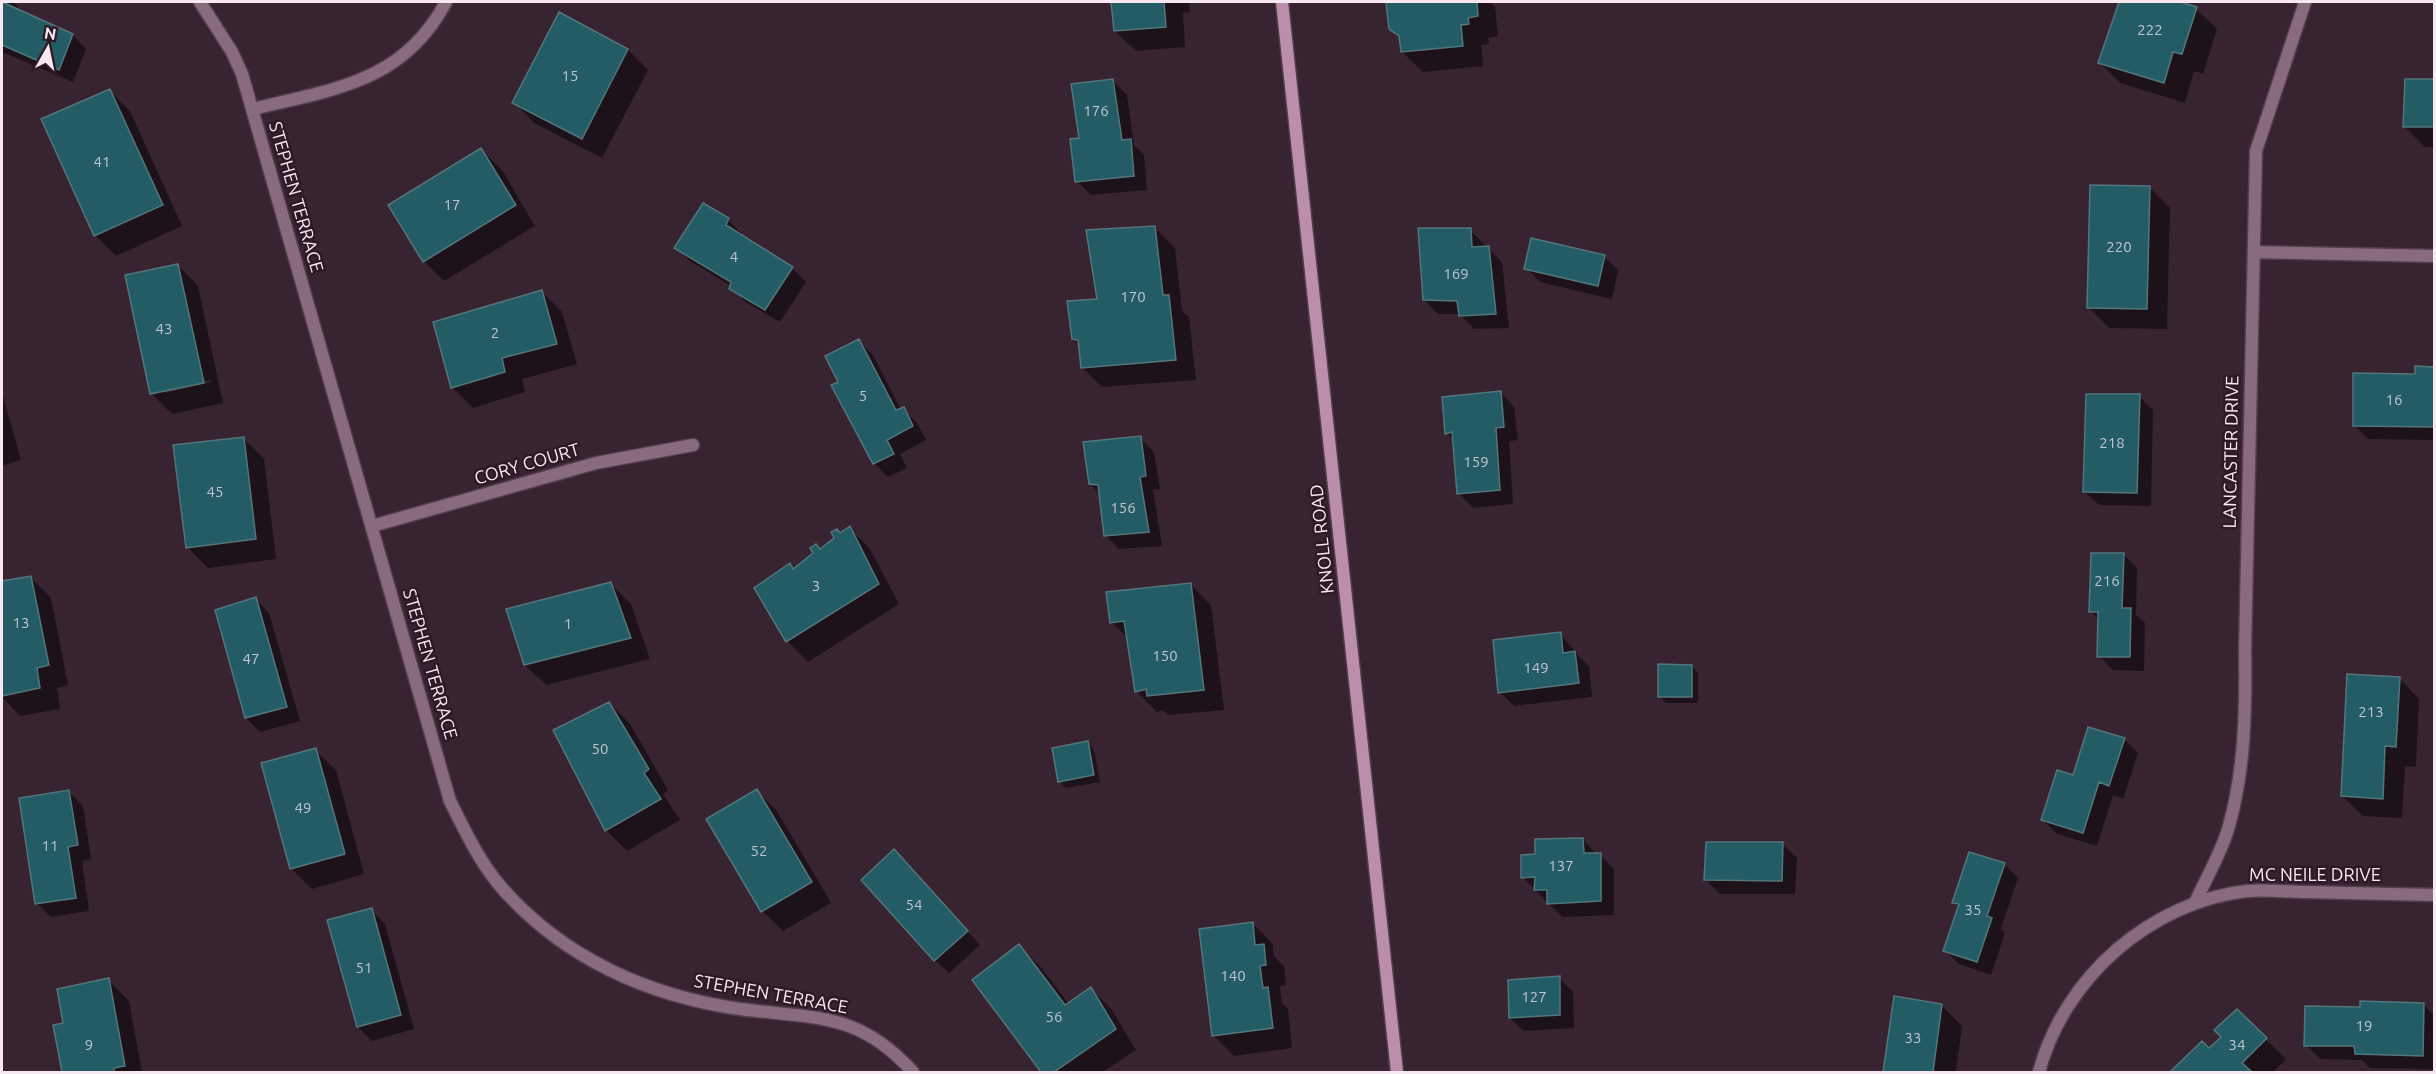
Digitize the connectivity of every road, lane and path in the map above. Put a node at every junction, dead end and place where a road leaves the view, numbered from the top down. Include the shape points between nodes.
1 (200, 2) edge
2 (446, 2) edge
3 (1282, 2) edge
4 (2305, 2) edge
5 (253, 109) junction
6 (2254, 252) junction
7 (2434, 256) edge
8 (693, 446) dead end
9 (372, 526) junction
10 (2434, 895) edge
11 (2195, 903) junction
12 (914, 1072) edge
13 (1397, 1072) edge
14 (2039, 1072) edge

1 - 5 street, STEPHEN TERRACE via 232,52
2 - 5 street via 420,39 382,71 360,82
3 - 13 street, KNOLL ROAD
4 - 6 street, LANCASTER DRIVE via 2256,151
5 - 9 street, STEPHEN TERRACE
6 - 7 street
6 - 11 street, LANCASTER DRIVE via 2242,754 2229,827
8 - 9 street, CORY COURT via 596,462
9 - 12 street, STEPHEN TERRACE via 450,801 478,854 535,922 575,953 628,980 673,996 834,1020 857,1028 879,1039
10 - 11 street, MC NEILE DRIVE via 2247,891
11 - 14 street, MC NEILE DRIVE via 2130,939 2096,968 2059,1020

